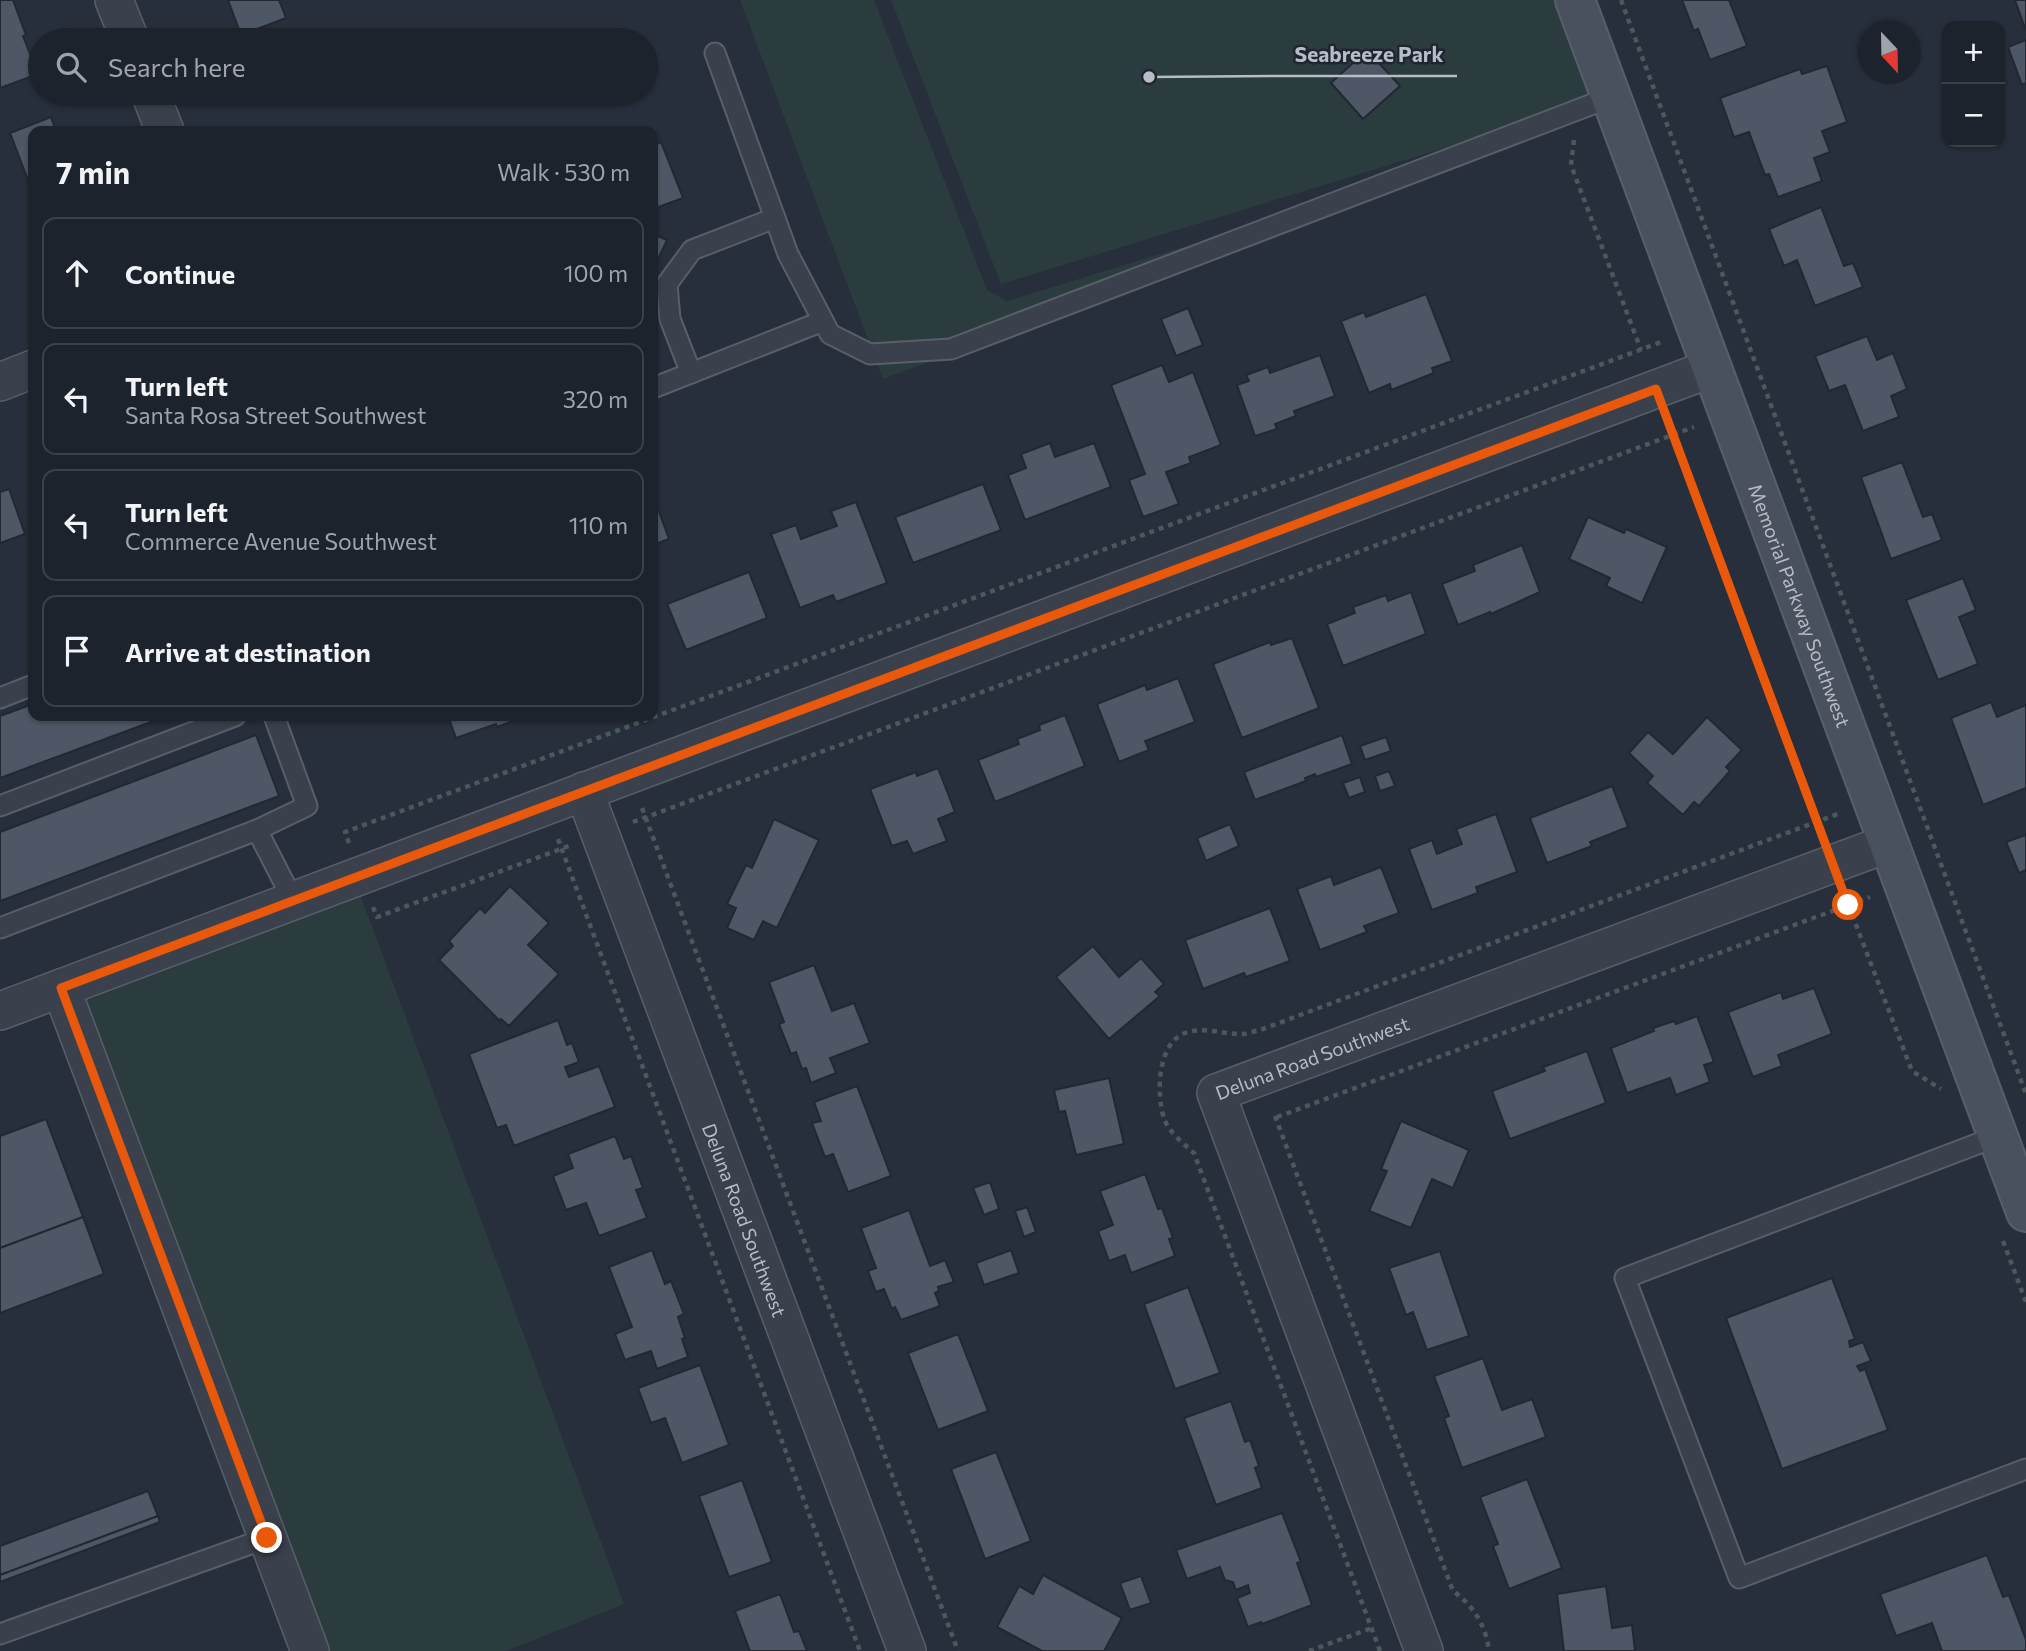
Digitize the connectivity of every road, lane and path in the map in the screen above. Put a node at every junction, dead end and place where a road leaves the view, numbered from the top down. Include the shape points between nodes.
1 (114, 0) edge
2 (1575, 0) edge
3 (1621, 0) edge
4 (125, 28) edge
5 (715, 53) dead end
6 (1594, 104) junction
7 (155, 105) edge
8 (163, 126) edge
9 (775, 218) junction
10 (823, 321) junction
11 (1712, 368) junction
12 (28, 371) edge
13 (691, 373) junction
14 (0, 382) edge
15 (658, 386) edge
16 (1656, 389) junction
17 (28, 687) edge
18 (0, 698) edge
19 (222, 721) edge
20 (276, 721) edge
21 (629, 774) junction
22 (584, 791) junction
23 (1874, 801) junction
24 (545, 805) junction
25 (0, 806) edge
26 (1817, 821) junction
27 (257, 831) junction
28 (1889, 843) junction
29 (1833, 864) junction
30 (1904, 884) junction
31 (293, 900) junction
32 (1848, 905) junction
33 (0, 928) edge
34 (61, 988) junction
35 (0, 1011) edge
36 (1216, 1093) junction
37 (1949, 1094) dead end
38 (2026, 1094) edge
39 (1277, 1117) junction
40 (1998, 1136) junction
41 (2014, 1224) edge
42 (2026, 1302) edge
43 (2026, 1469) edge
44 (267, 1538) junction
45 (1372, 1628) junction
46 (0, 1634) edge
47 (310, 1651) edge
48 (860, 1651) edge
49 (907, 1651) edge
50 (958, 1651) edge
51 (1310, 1651) edge
52 (1380, 1651) edge
53 (1424, 1651) edge
54 (1489, 1651) edge

1 - 4 street
2 - 6 street, Memorial Parkway Southwest
3 - 38 path
5 - 9 lane
6 - 10 lane via 951,349 870,355 830,334
6 - 11 street, Memorial Parkway Southwest
6 - 16 path via 1571,165
7 - 8 street
9 - 10 lane
9 - 13 lane via 692,250 667,284 670,319
10 - 13 lane
11 - 16 street
11 - 23 street, Memorial Parkway Southwest
12 - 14 street
13 - 15 lane
16 - 21 street
16 - 26 path
17 - 18 lane
19 - 25 lane
20 - 27 lane via 307,806
21 - 22 street
21 - 50 path
22 - 24 street
22 - 49 street, Deluna Road Southwest
23 - 26 path
23 - 28 street, Memorial Parkway Southwest
24 - 31 street
24 - 48 path
26 - 29 path
26 - 45 path via 1260,1030 1245,1034 1200,1030 1182,1034 1170,1048 1158,1076 1166,1124 1194,1153
27 - 31 lane
27 - 33 lane
28 - 29 street, Deluna Road Southwest
28 - 30 street, Memorial Parkway Southwest
29 - 32 path
29 - 36 street, Deluna Road Southwest
30 - 32 path
30 - 40 street, Memorial Parkway Southwest
31 - 34 street
32 - 37 path via 1912,1071
32 - 39 path
34 - 35 street
34 - 44 street
36 - 39 path
36 - 53 street, Deluna Road Southwest
39 - 54 path via 1453,1591 1481,1620
40 - 41 street, Memorial Parkway Southwest
40 - 43 lane via 1625,1278 1739,1578
41 - 42 path
44 - 46 lane
44 - 47 street
45 - 51 path
45 - 52 path

